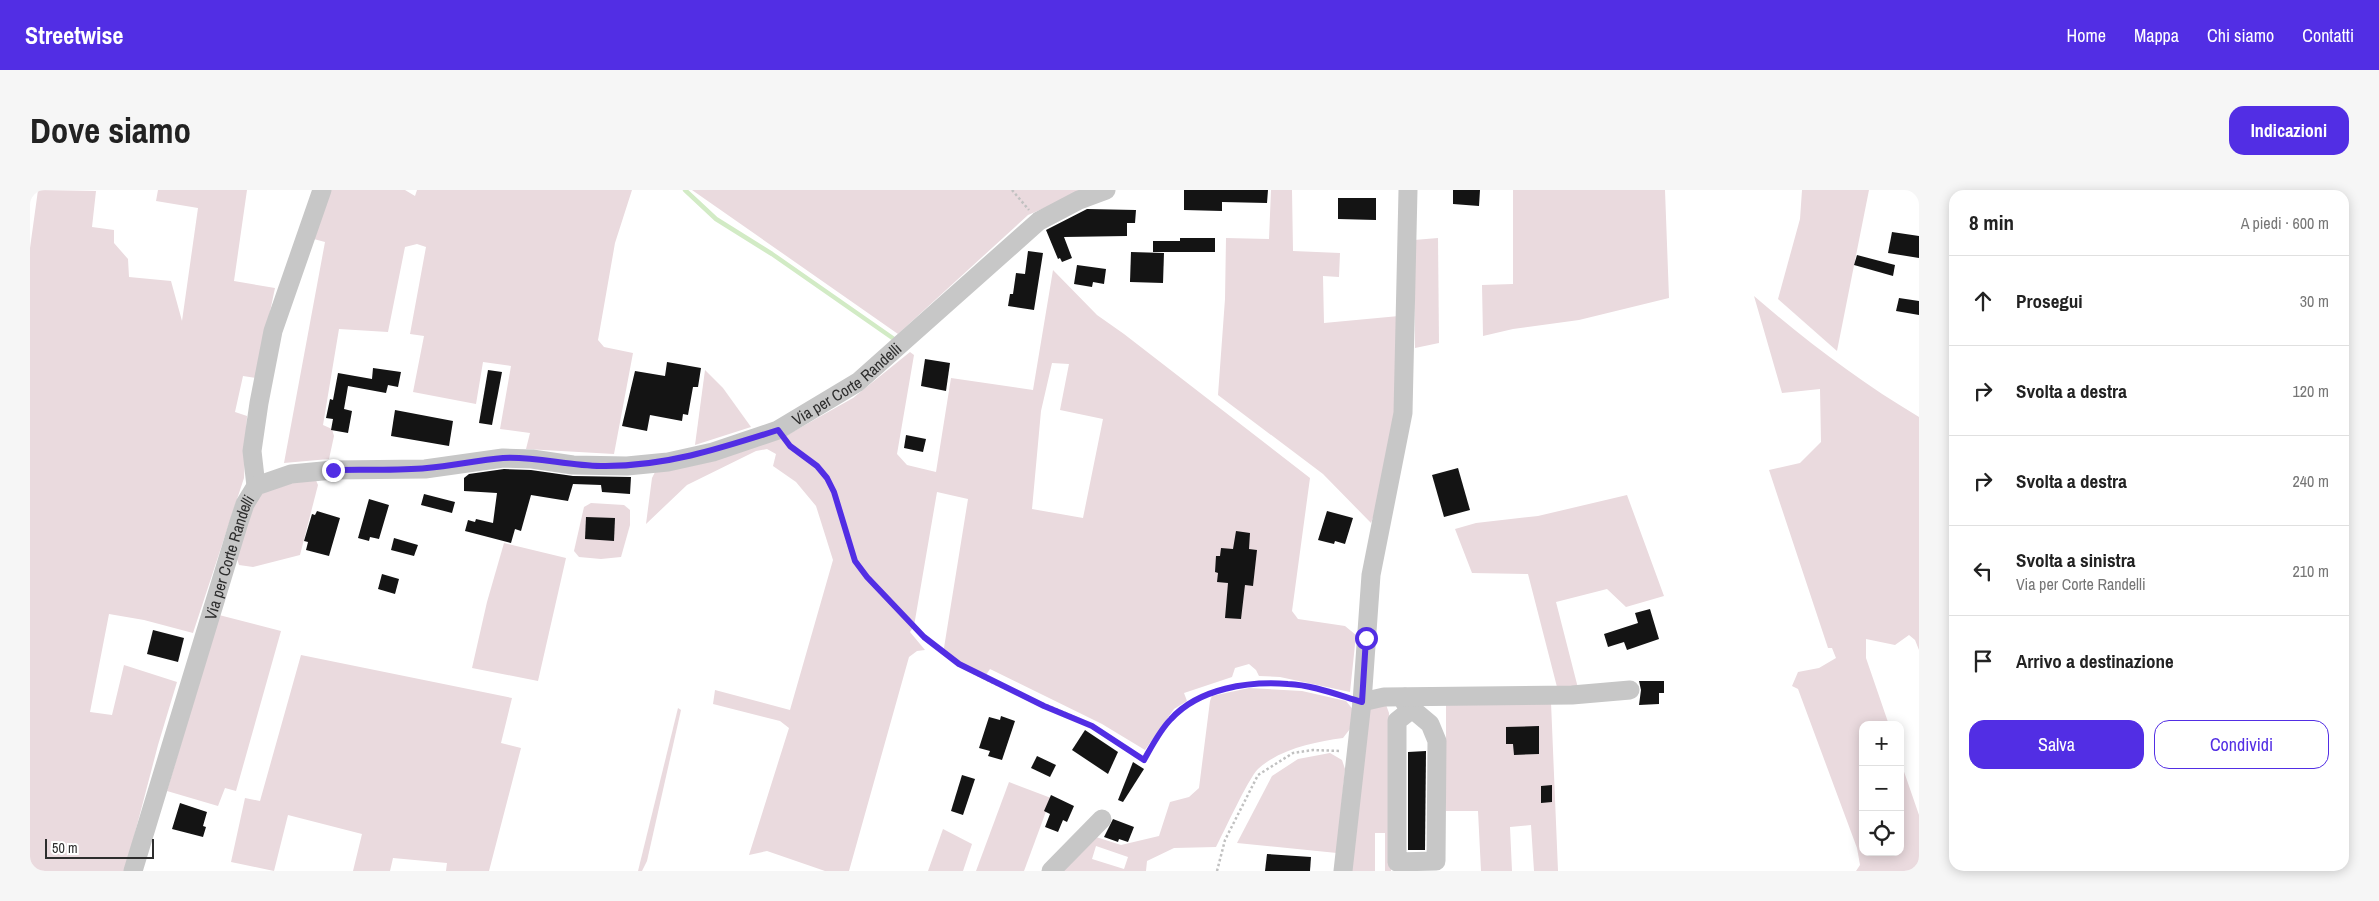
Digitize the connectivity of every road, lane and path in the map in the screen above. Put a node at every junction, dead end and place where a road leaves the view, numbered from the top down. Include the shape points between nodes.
1 (322, 190) edge
2 (1012, 190) edge
3 (1106, 190) edge
4 (1408, 190) edge
5 (1039, 221) junction
6 (778, 430) junction
7 (256, 486) junction
8 (1630, 690) dead end
9 (1362, 702) junction
10 (1408, 703) junction
11 (1356, 751) junction
12 (1102, 819) dead end
13 (134, 871) edge
14 (1051, 871) edge
15 (1217, 871) edge
16 (1343, 871) edge

1 - 7 street via 273,331 252,451
2 - 5 path
3 - 5 street, Via per Corte Randelli
4 - 9 street via 1403,413 1372,575
5 - 6 street, Via per Corte Randelli via 858,382
6 - 7 street, Via per Corte Randelli via 713,452 668,462 599,466 503,458 425,469 306,472
6 - 9 path via 790,446 817,466 827,478 855,561 924,637 959,664 1092,726 1144,760 1171,719 1186,706 1217,690 1289,684
7 - 13 street, Via per Corte Randelli via 239,522
8 - 10 street
9 - 10 street via 1384,697
9 - 11 street
10 - 10 street via 1430,724 1437,741 1436,861 1396,862 1396,721
11 - 15 path via 1293,753 1258,775 1225,840
11 - 16 street
12 - 14 street

